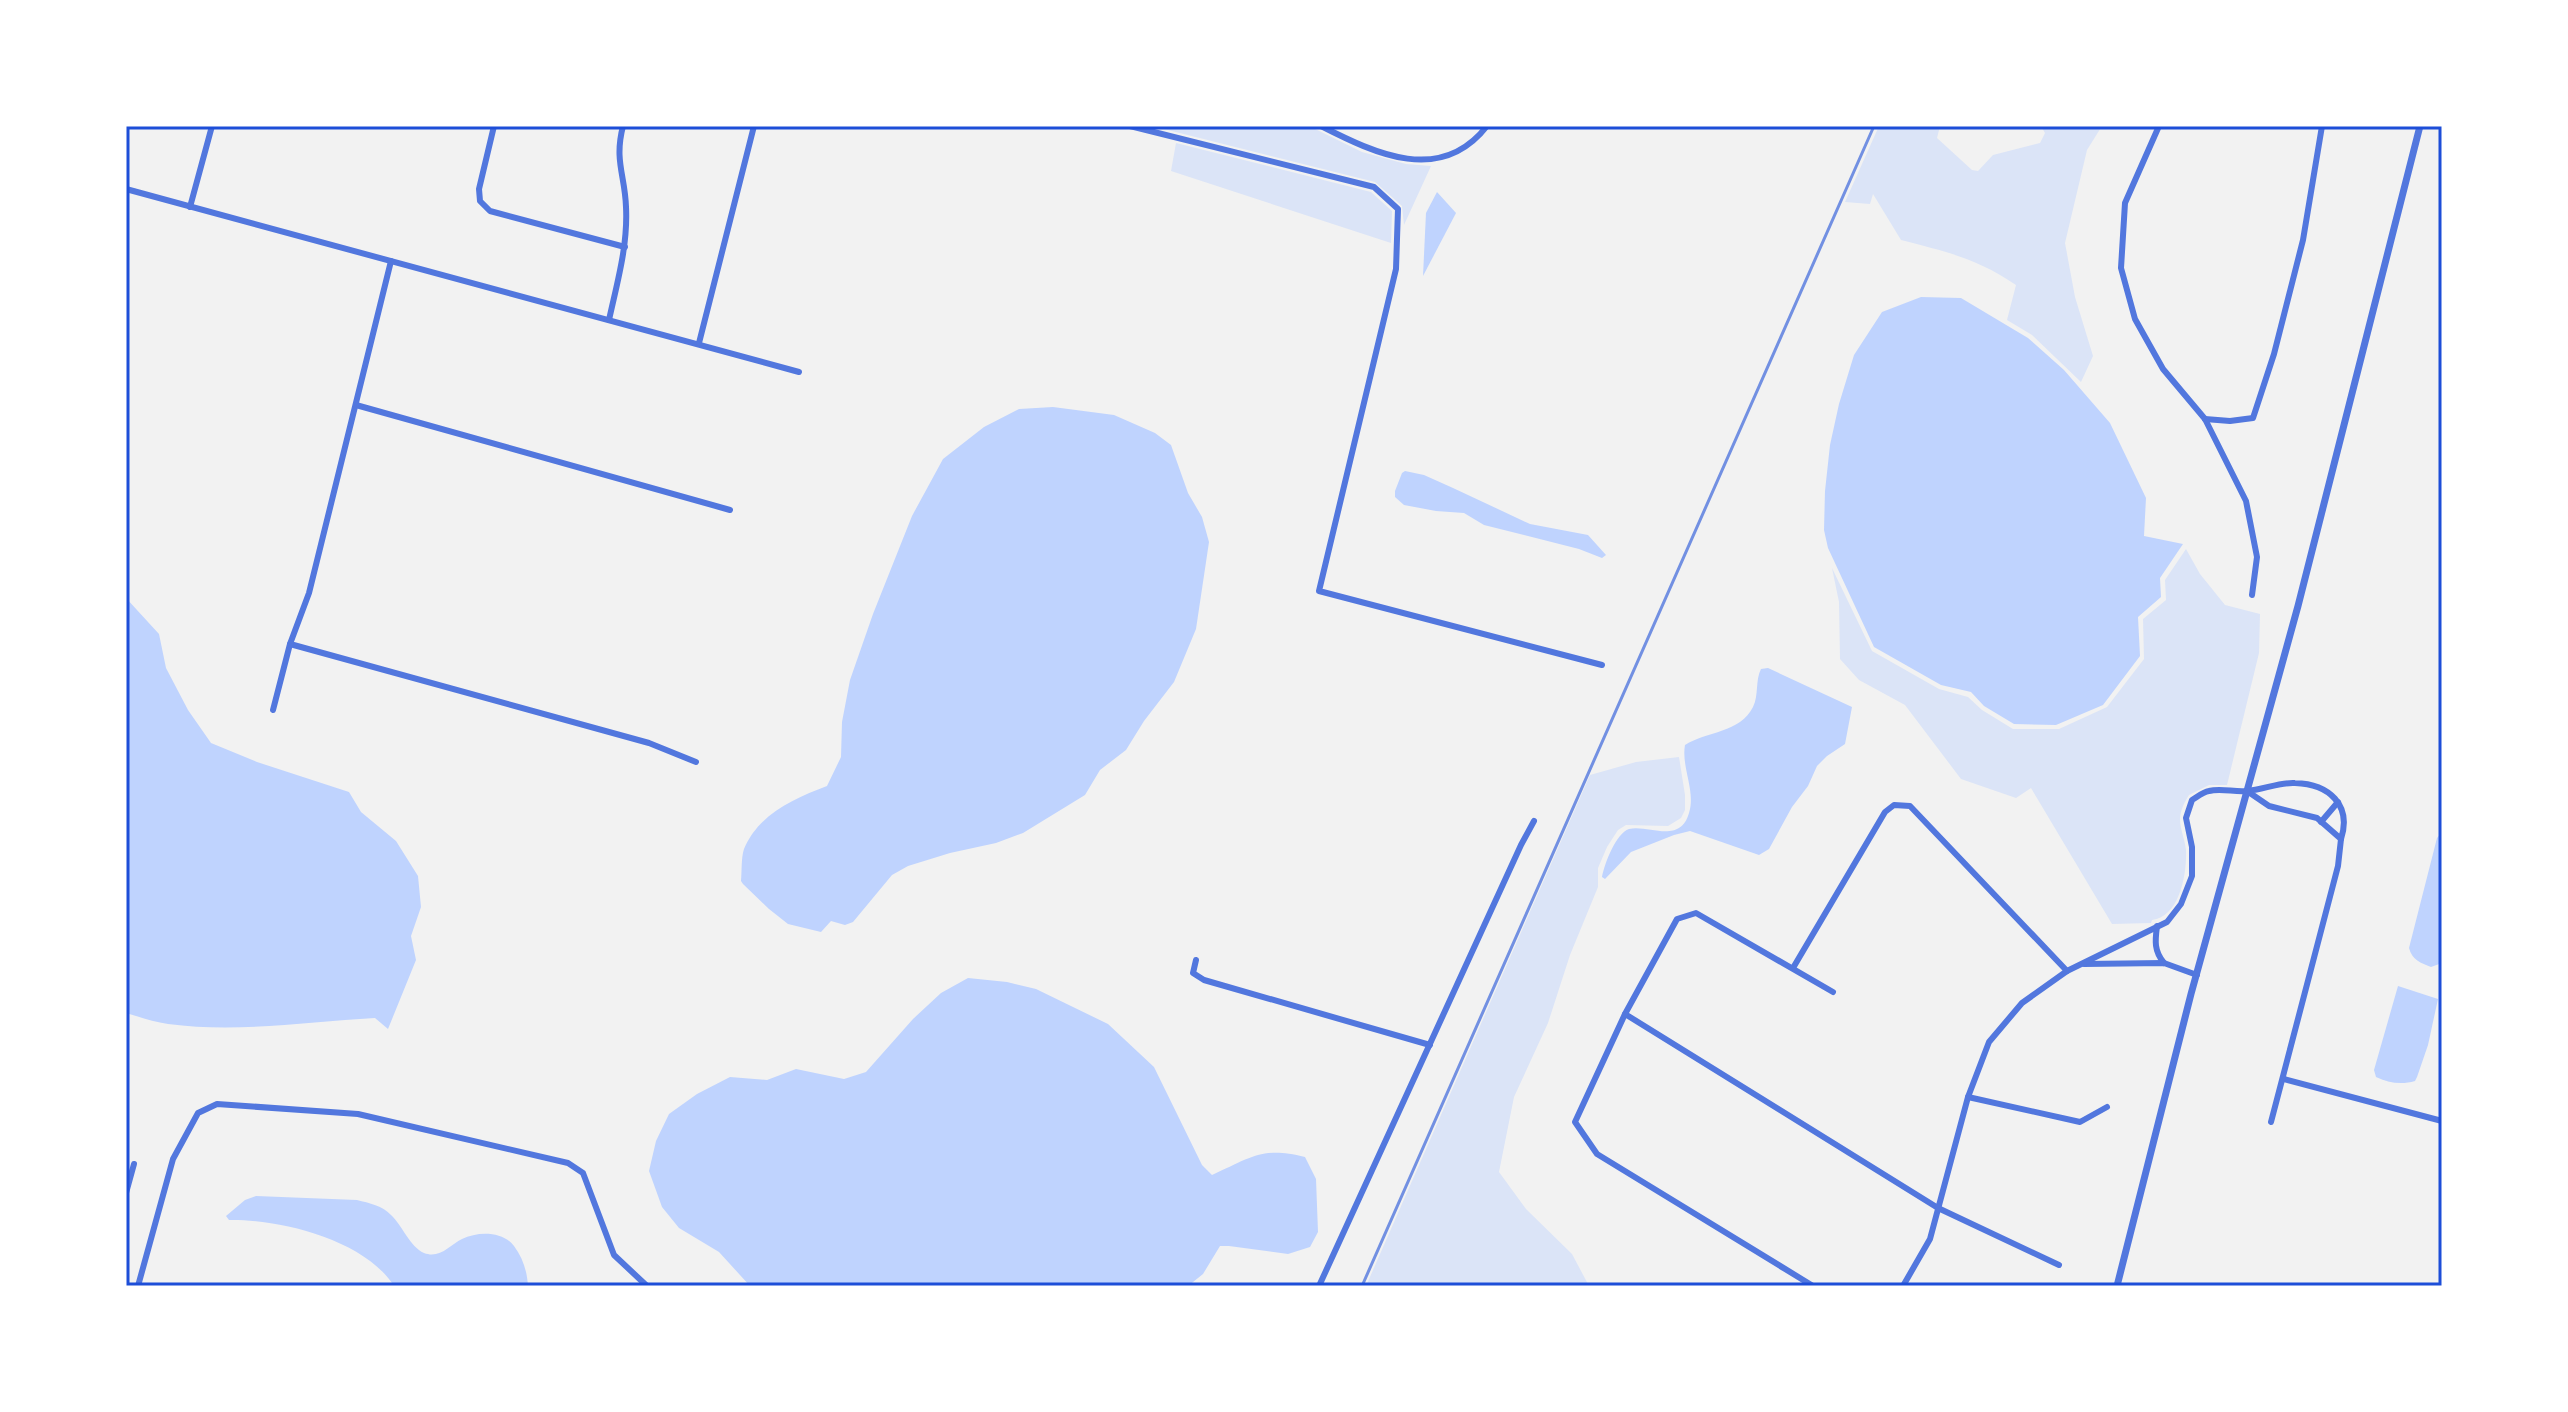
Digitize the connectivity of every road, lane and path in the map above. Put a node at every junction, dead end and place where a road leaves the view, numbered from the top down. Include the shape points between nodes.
1 (212, 126) edge
2 (494, 126) edge
3 (623, 126) edge
4 (754, 126) edge
5 (1130, 126) edge
6 (1321, 126) edge
7 (1487, 126) edge
8 (2159, 126) edge
9 (2322, 126) edge
10 (2420, 126) edge
11 (126, 190) edge
12 (190, 207) junction
13 (625, 247) junction
14 (391, 261) junction
15 (609, 320) junction
16 (699, 343) junction
17 (799, 372) dead end
18 (356, 405) junction
19 (2205, 419) junction
20 (730, 510) dead end
21 (2252, 595) dead end
22 (290, 644) junction
23 (1602, 665) dead end
24 (273, 710) dead end
25 (696, 762) dead end
26 (2247, 791) junction
27 (2338, 802) junction
28 (1534, 821) dead end
29 (2321, 822) junction
30 (2341, 839) junction
31 (2157, 926) junction
32 (1196, 960) dead end
33 (2164, 963) junction
34 (2081, 964) junction
35 (1793, 968) junction
36 (2067, 971) junction
37 (2197, 975) junction
38 (1833, 992) dead end
39 (1625, 1014) junction
40 (1430, 1045) junction
41 (2284, 1079) junction
42 (1968, 1097) junction
43 (2107, 1107) dead end
44 (2442, 1121) edge
45 (2271, 1122) dead end
46 (134, 1164) dead end
47 (126, 1193) edge
48 (1938, 1208) junction
49 (2059, 1265) dead end
50 (138, 1286) edge
51 (647, 1286) edge
52 (1319, 1286) edge
53 (1813, 1286) edge
54 (1903, 1286) edge
55 (2117, 1286) edge

1 - 12 street
2 - 13 street via 479,189 480,201 490,211
3 - 13 street via 618,156 627,205
4 - 16 street
5 - 23 street via 1374,187 1398,209 1396,269 1319,591
6 - 7 street via 1364,147 1423,161 1461,151
8 - 19 street via 2125,203 2121,268 2135,319 2156,357
9 - 19 street via 2303,240 2253,418
10 - 26 street
11 - 12 street
12 - 14 street
13 - 15 street
14 - 15 street
14 - 18 street
15 - 16 street
16 - 17 street
18 - 20 street
18 - 22 street via 309,593
19 - 21 street via 2246,501 2257,557
22 - 24 street
22 - 25 street via 649,743
26 - 27 street via 2294,782 2315,786
26 - 29 street via 2269,806
26 - 31 street via 2209,791 2192,800 2186,818 2192,876 2181,904
26 - 37 street
27 - 29 street
27 - 30 street via 2345,825
28 - 40 street
29 - 30 street
30 - 41 street
31 - 33 street via 2156,954
31 - 34 street
32 - 40 street via 1193,973 1204,980
33 - 34 street
33 - 37 street
34 - 36 street
35 - 36 street via 1894,805 1910,806
35 - 38 street
35 - 39 street via 1696,913 1677,919
36 - 42 street via 2022,1003 1989,1042
37 - 55 street
39 - 48 street
39 - 53 street via 1575,1122 1597,1154
40 - 52 street
41 - 44 street
41 - 45 street
42 - 43 street via 2080,1122
42 - 48 street
46 - 47 street
48 - 49 street
48 - 54 street via 1930,1239
50 - 51 street via 173,1159 198,1113 217,1104 358,1114 568,1163 583,1173 614,1255

